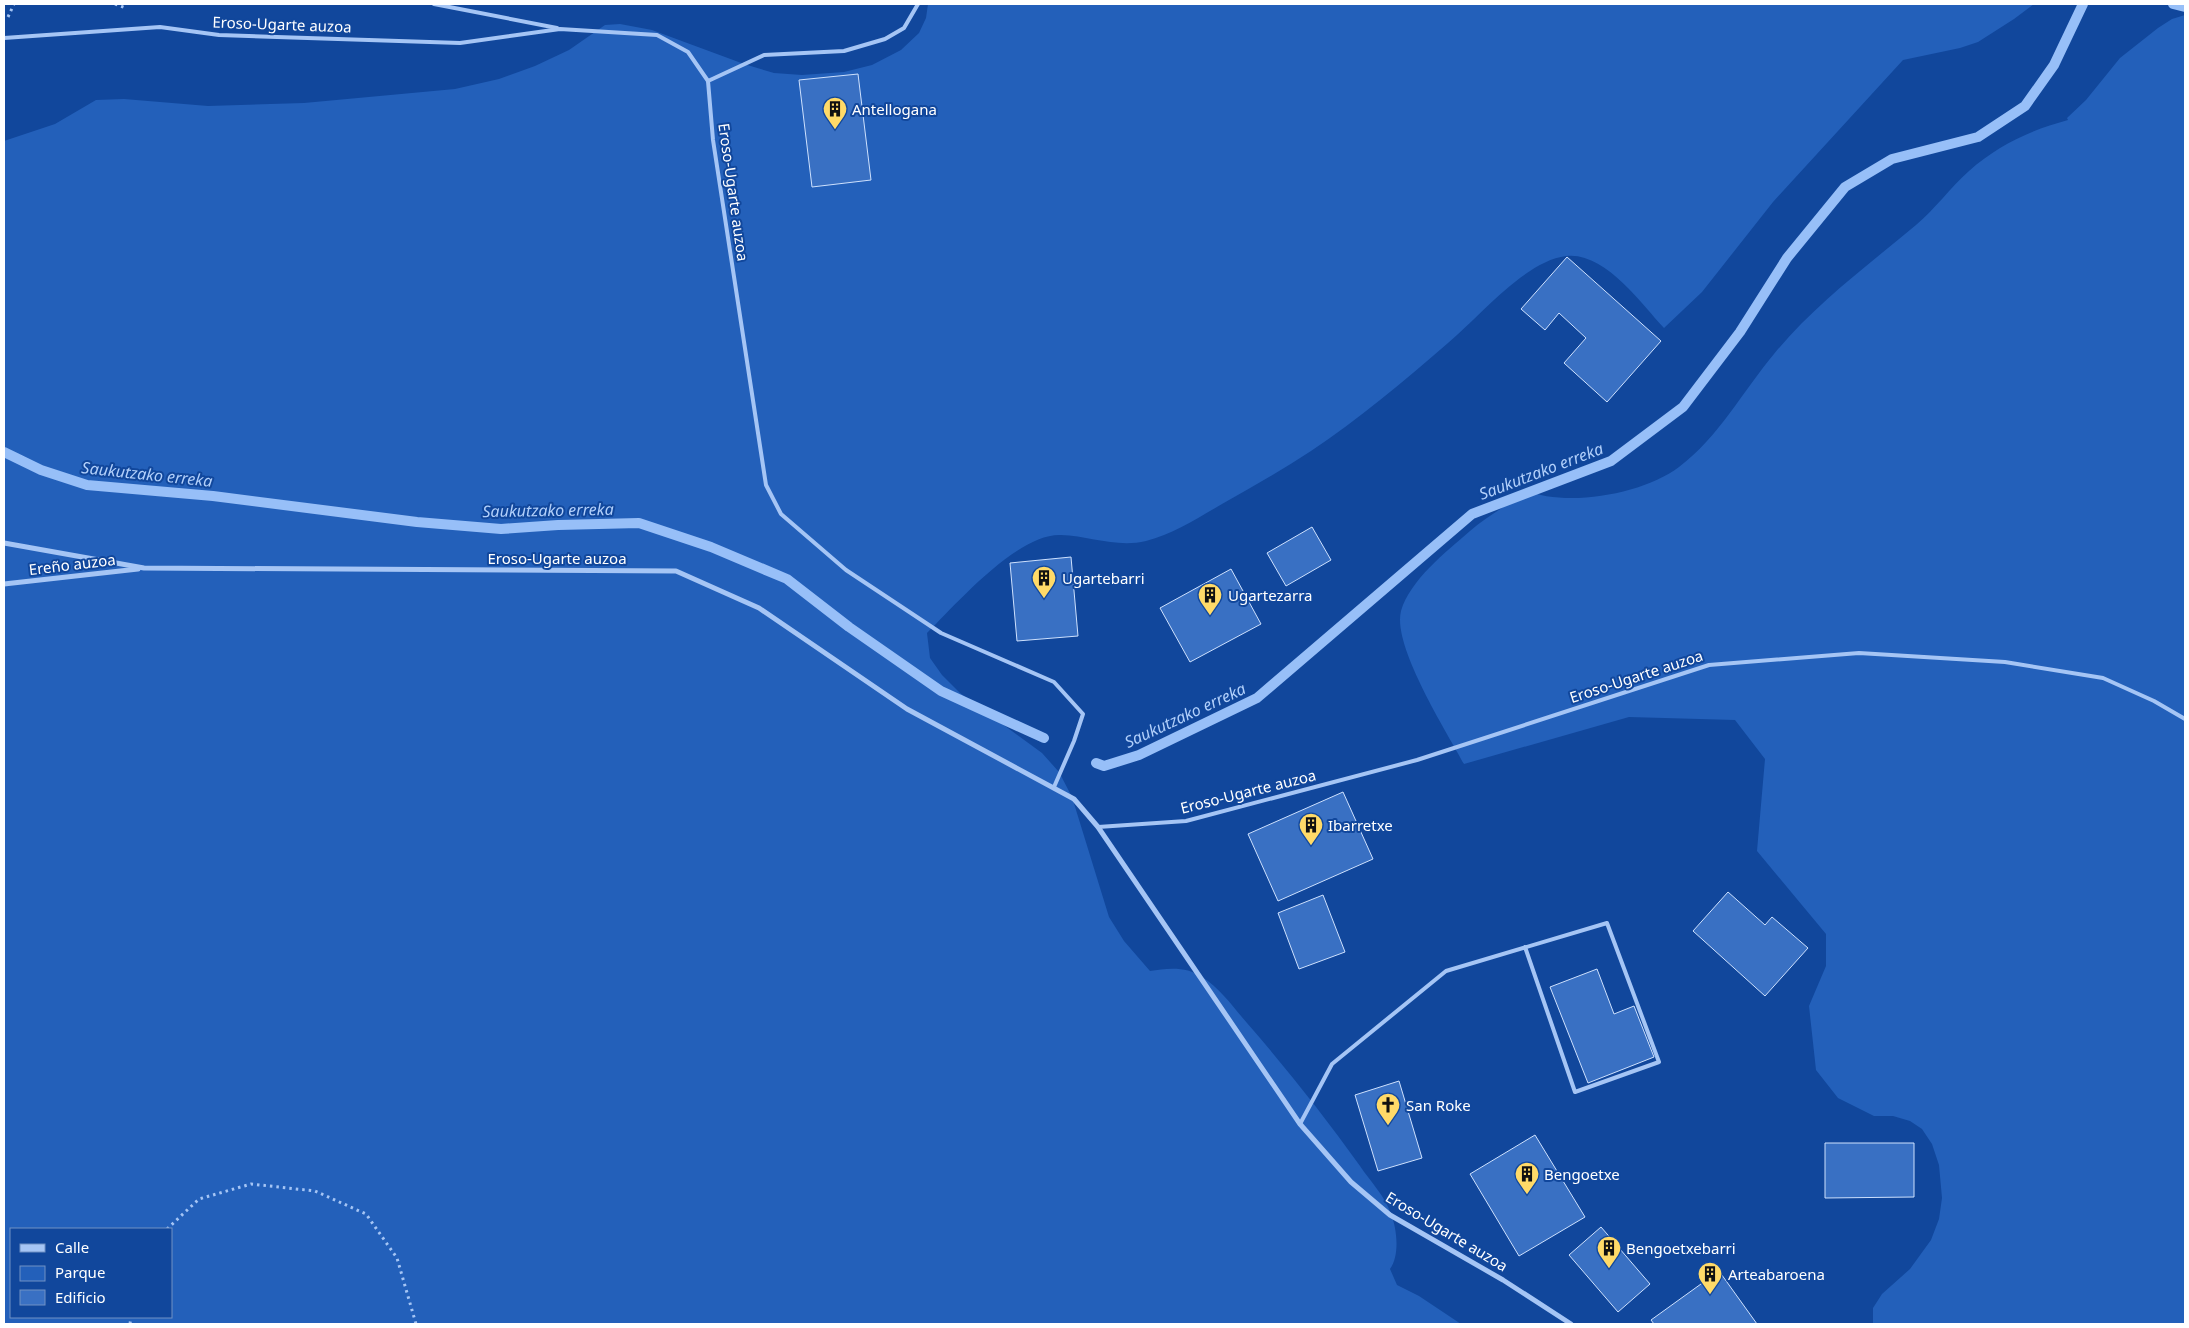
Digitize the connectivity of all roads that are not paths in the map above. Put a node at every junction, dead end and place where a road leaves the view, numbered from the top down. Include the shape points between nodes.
1 (434, 4) edge
2 (918, 4) edge
3 (560, 29) junction
4 (4, 38) edge
5 (708, 81) junction
6 (4, 543) edge
7 (144, 568) junction
8 (4, 584) edge
9 (2185, 719) edge
10 (1054, 787) junction
11 (1098, 828) junction
12 (1525, 947) junction
13 (1300, 1124) junction
14 (1571, 1324) edge

1 - 3 lane, Eroso-Ugarte auzoa
2 - 5 lane via 904,28 885,39 844,51 764,55
3 - 4 lane, Eroso-Ugarte auzoa via 460,42 219,36 160,27
3 - 5 lane, Eroso-Ugarte auzoa via 657,35 688,52
5 - 10 lane, Eroso-Ugarte auzoa via 713,140 766,486 781,514 846,570 941,633 1054,682 1083,714
6 - 7 street, Eroso-Ugarte auzoa
7 - 8 street, Ereño auzoa
7 - 10 street, Eroso-Ugarte auzoa via 676,572 759,608 907,710
9 - 11 lane, Eroso-Ugarte auzoa via 2103,678 2005,662 1860,653 1709,665 1417,760 1186,821
10 - 11 street, Eroso-Ugarte auzoa via 1074,799
11 - 13 street, Eroso-Ugarte auzoa
12 - 12 lane via 1607,923 1659,1062 1575,1092
12 - 13 lane via 1446,970 1332,1064
13 - 14 street, Eroso-Ugarte auzoa via 1351,1182 1390,1214

